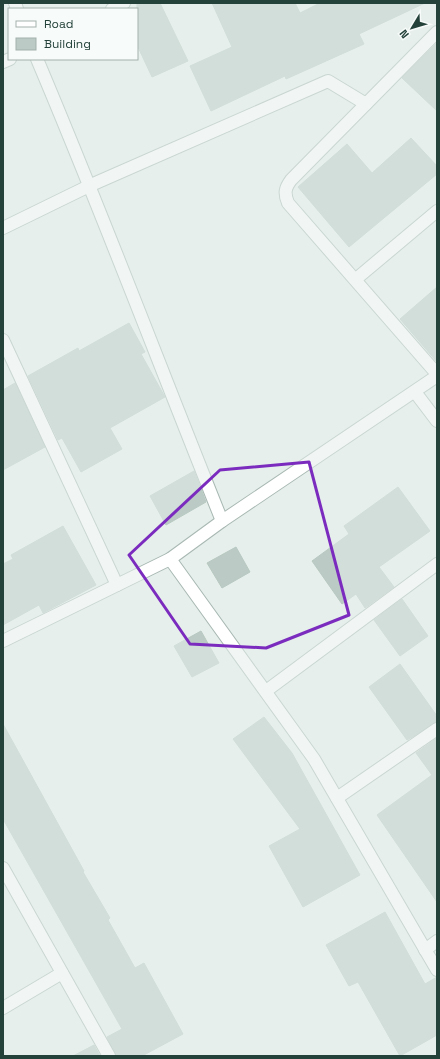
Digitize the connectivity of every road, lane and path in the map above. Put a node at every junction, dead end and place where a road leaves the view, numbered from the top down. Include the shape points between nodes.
1 (124, 3) edge
2 (114, 8) edge
3 (437, 32) edge
4 (37, 60) edge
5 (366, 104) junction
6 (91, 186) junction
7 (437, 212) edge
8 (3, 228) edge
9 (356, 279) junction
10 (3, 340) edge
11 (437, 375) edge
12 (415, 392) junction
13 (437, 421) edge
14 (222, 521) junction
15 (170, 559) junction
16 (437, 564) edge
17 (117, 584) junction
18 (3, 641) edge
19 (266, 691) junction
20 (437, 729) edge
21 (337, 798) junction
22 (3, 868) edge
23 (437, 941) edge
24 (425, 950) junction
25 (437, 970) edge
26 (62, 973) junction
27 (3, 1008) edge
28 (110, 1056) edge

1 - 2 street
3 - 5 street
4 - 6 street
5 - 6 street via 328,81
5 - 9 street via 291,180 284,194 288,202
6 - 8 street
6 - 14 street
7 - 9 street
9 - 11 street
10 - 17 street
11 - 12 street
12 - 13 street
12 - 14 street
14 - 15 street
15 - 17 street
15 - 19 street
16 - 19 street
17 - 18 street
19 - 21 street via 314,759
20 - 21 street
21 - 24 street
22 - 26 street
23 - 24 street
24 - 25 street
26 - 27 street
26 - 28 street

